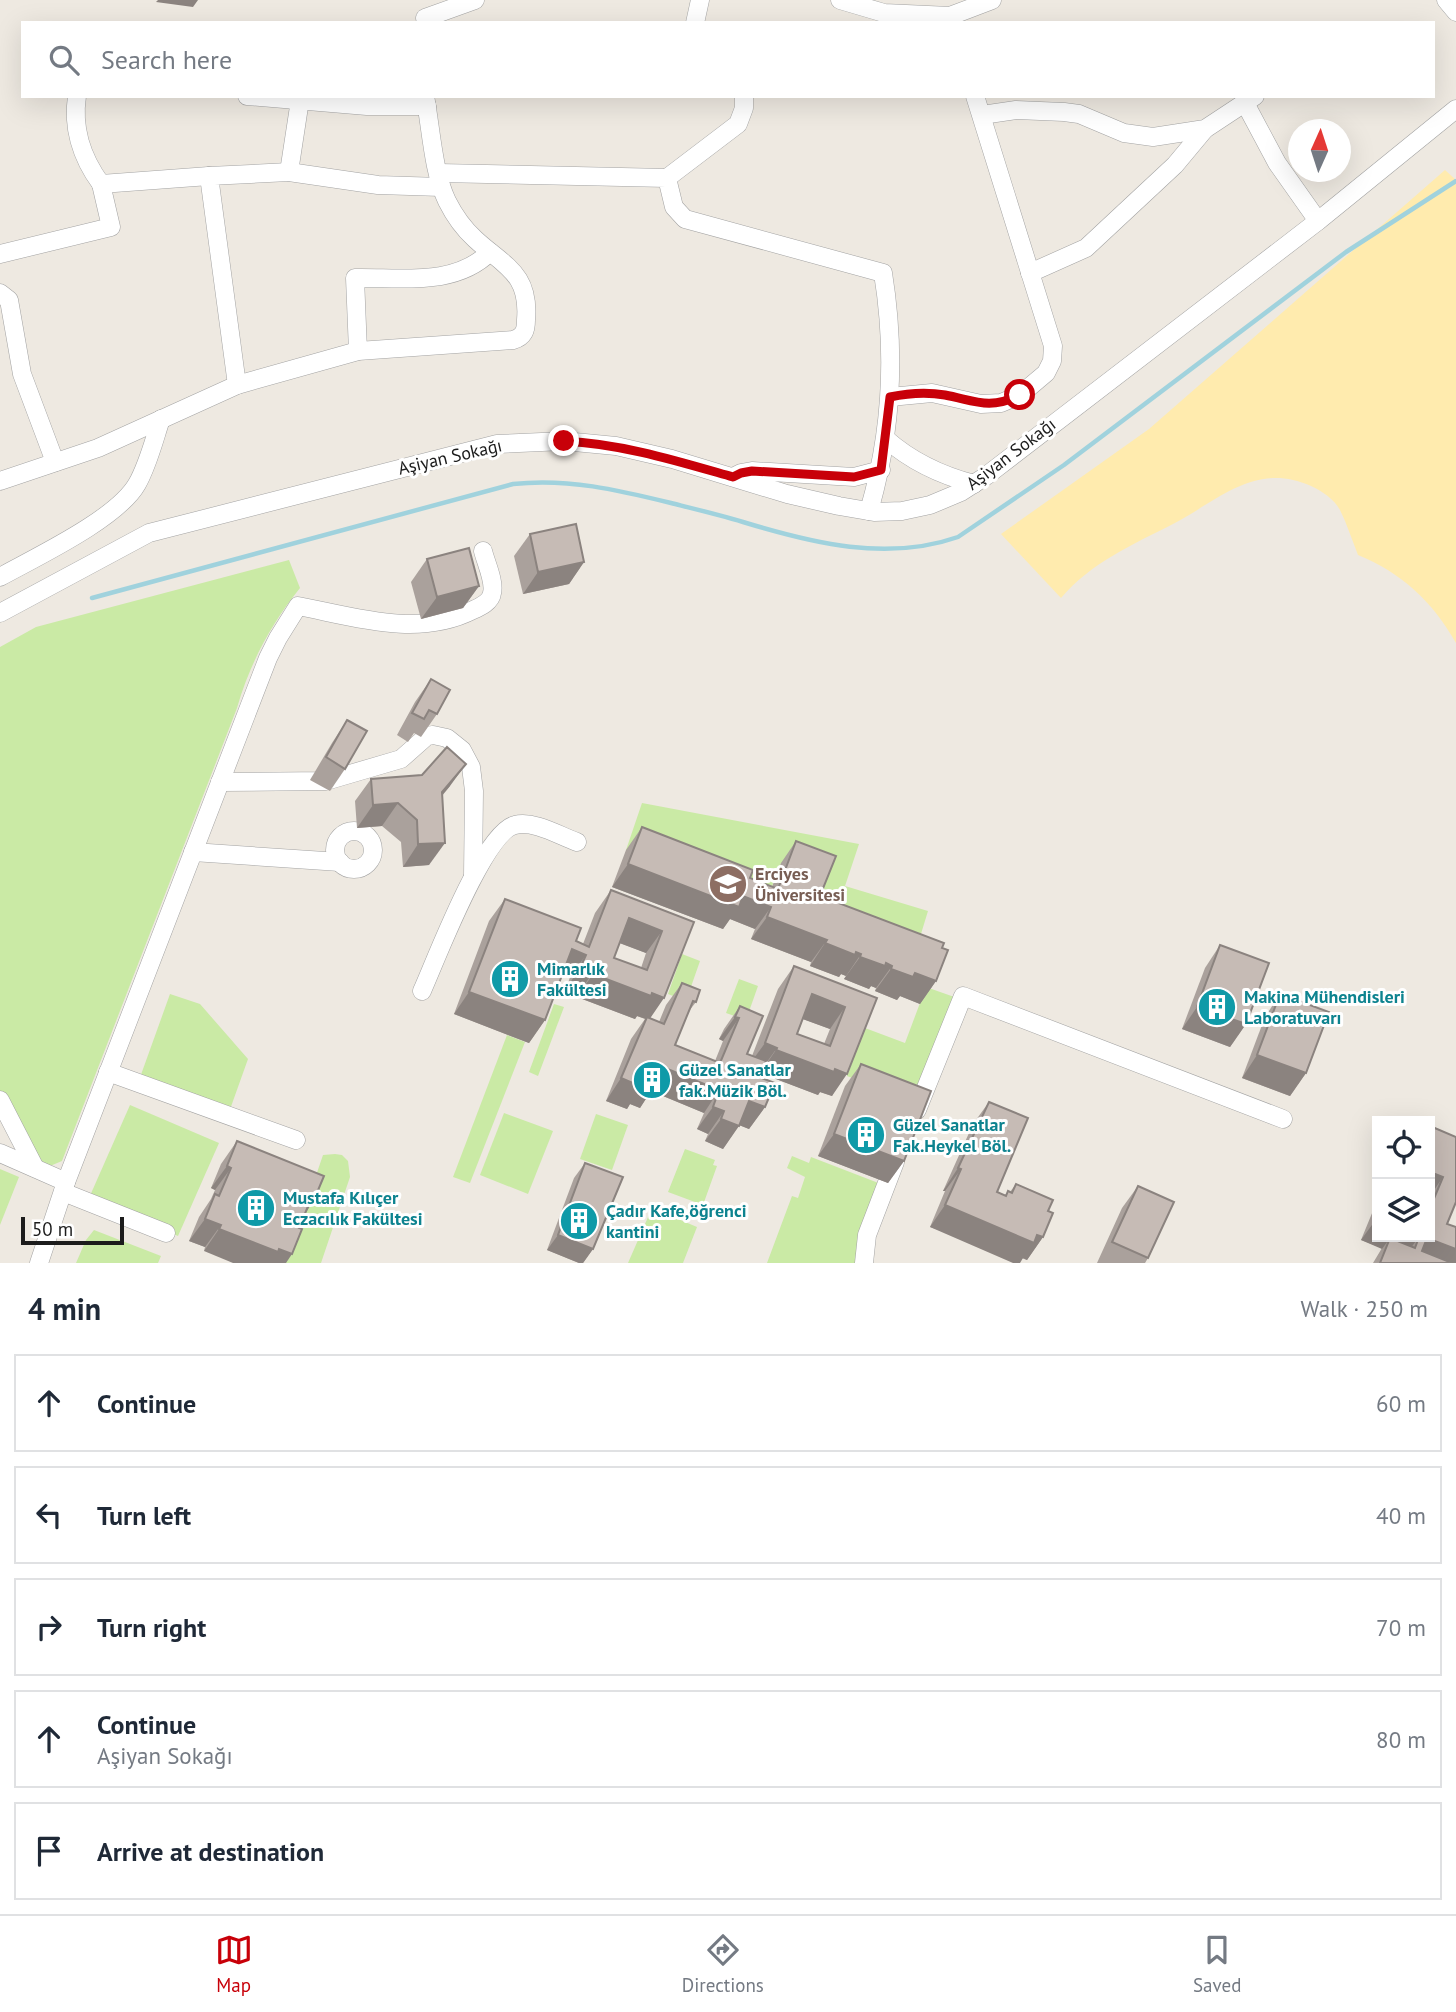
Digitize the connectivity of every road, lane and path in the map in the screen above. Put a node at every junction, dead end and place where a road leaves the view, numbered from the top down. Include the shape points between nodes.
1 (475, 0) edge
2 (700, 0) edge
3 (840, 0) edge
4 (992, 0) edge
5 (1446, 0) edge
6 (1456, 12) edge
7 (425, 13) edge
8 (949, 13) edge
9 (695, 21) edge
10 (77, 98) edge
11 (274, 98) edge
12 (744, 98) edge
13 (976, 98) edge
14 (300, 100) junction
15 (1250, 100) edge
16 (426, 101) edge
17 (1456, 108) edge
18 (982, 115) junction
19 (1205, 129) junction
20 (289, 172) junction
21 (208, 176) junction
22 (667, 178) junction
23 (440, 180) junction
24 (101, 184) junction
25 (1318, 220) junction
26 (491, 252) junction
27 (0, 254) edge
28 (1030, 273) junction
29 (0, 293) edge
30 (358, 351) junction
31 (237, 384) junction
32 (890, 397) junction
33 (161, 419) junction
34 (886, 439) junction
35 (55, 462) junction
36 (881, 470) junction
37 (733, 477) junction
38 (0, 481) edge
39 (974, 484) junction
40 (869, 511) junction
41 (483, 551) dead end
42 (0, 577) edge
43 (0, 613) edge
44 (220, 782) junction
45 (577, 842) dead end
46 (193, 852) junction
47 (340, 862) dead end
48 (473, 876) junction
49 (422, 991) dead end
50 (108, 1072) junction
51 (0, 1100) edge
52 (1283, 1119) dead end
53 (910, 1126) edge
54 (296, 1140) dead end
55 (900, 1152) edge
56 (0, 1153) edge
57 (35, 1168) junction
58 (65, 1187) junction
59 (166, 1233) dead end
60 (39, 1263) edge
61 (864, 1263) edge

1 - 7 street
2 - 9 street
3 - 8 street via 884,13
4 - 8 street
5 - 6 street
10 - 24 street via 80,142
11 - 14 street
12 - 22 street via 738,124
13 - 18 street
14 - 16 street via 367,106
14 - 20 street
15 - 19 street
15 - 25 street via 1277,163
16 - 23 street
17 - 25 street, Aşiyan Sokağı
18 - 19 street via 1025,109 1064,111 1143,137
18 - 28 street
19 - 28 street via 1175,164 1086,248
20 - 21 street
20 - 23 street via 378,185
21 - 24 street
21 - 31 street
22 - 23 street
22 - 32 street via 674,206 685,219 883,273 891,335
23 - 26 street via 462,225
24 - 27 street via 111,227
25 - 39 street, Aşiyan Sokağı
26 - 30 street via 466,270 446,276 355,278
26 - 30 street via 512,269 525,294 526,328 518,339
28 - 32 street via 1053,346 1049,367 1038,382 1020,395 992,404 932,394
29 - 35 street via 9,300 22,374
30 - 31 street
31 - 33 street
32 - 34 street
33 - 35 street
33 - 42 street via 138,482 120,505
34 - 36 street
34 - 39 street via 918,463
35 - 38 street
36 - 37 street via 854,477 752,471
36 - 40 street
37 - 40 street, Aşiyan Sokağı
37 - 43 street, Aşiyan Sokağı via 616,446 542,440 496,444 149,533
39 - 40 street, Aşiyan Sokağı via 930,505
41 - 44 street via 492,596 476,609 452,618 392,625 298,606 268,658
44 - 46 street
44 - 48 street via 326,781 401,759 427,736 447,738 462,750 471,766
45 - 48 street via 530,825 511,826 501,833
46 - 47 street
46 - 50 street
48 - 49 street
50 - 54 street
50 - 58 street
51 - 57 street
52 - 53 street via 963,996
55 - 61 street via 870,1226
56 - 57 street
57 - 58 street
58 - 59 street
58 - 60 street

